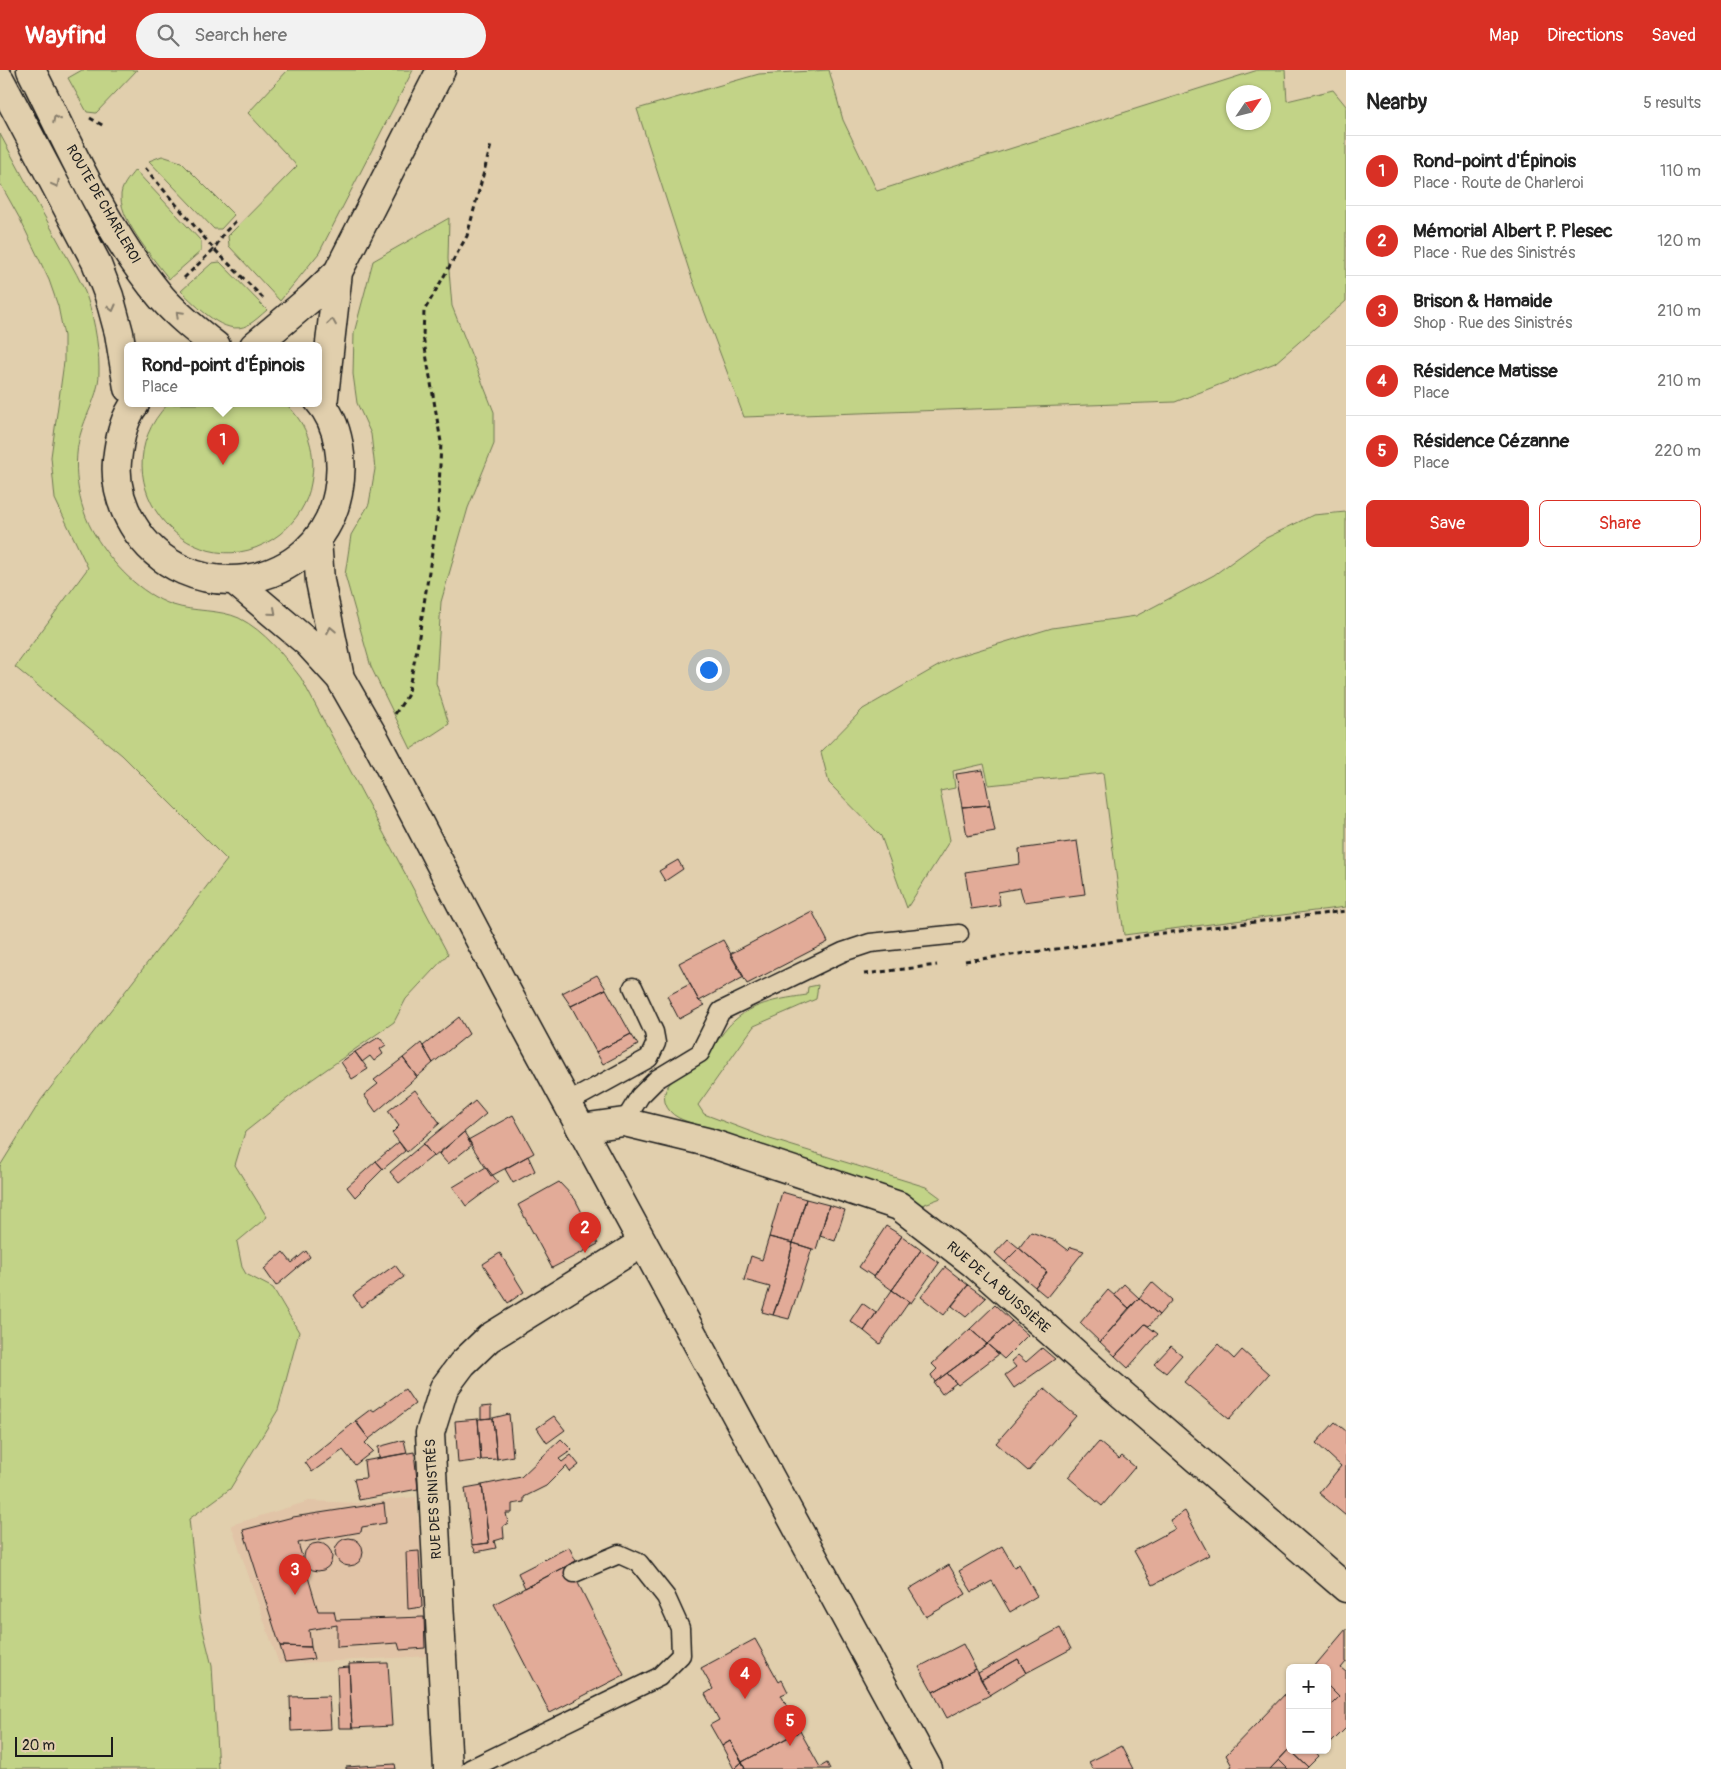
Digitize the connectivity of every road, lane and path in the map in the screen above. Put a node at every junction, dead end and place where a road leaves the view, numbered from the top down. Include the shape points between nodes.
1 (31, 70) edge
2 (441, 70) edge
3 (0, 80) edge
4 (491, 145) dead end
5 (145, 168) dead end
6 (338, 272) junction
7 (284, 318) junction
8 (211, 342) edge
9 (258, 342) edge
10 (124, 359) edge
11 (322, 388) edge
12 (130, 407) edge
13 (322, 407) edge
14 (317, 539) junction
15 (235, 581) junction
16 (340, 678) junction
17 (376, 741) junction
18 (1346, 911) edge
19 (959, 934) dead end
20 (960, 962) dead end
21 (941, 964) dead end
22 (854, 976) dead end
23 (633, 988) dead end
24 (567, 1102) junction
25 (624, 1122) junction
26 (581, 1128) junction
27 (642, 1243) junction
28 (574, 1573) dead end
29 (1346, 1588) edge
30 (448, 1769) edge
31 (470, 1769) edge
32 (928, 1769) edge

8 -> 1 main road, ROUTE DE CHARLEROI via 162,298 126,249
2 - 6 main road
3 -> 10 main road via 96,262 109,296
4 - 17 path via 466,236 424,310 423,336 441,442 438,513 407,696
5 - 7 path via 214,250
6 - 7 main road
11 -> 6 main road
7 - 9 main road
12 - 15 main road via 119,440 116,475 124,510 141,540 168,563 200,578
13 - 14 main road via 338,438 342,473 335,508
14 - 15 main road via 280,569
16 -> 14 main road via 320,581
15 -> 16 main road via 301,637
16 - 17 main road
17 - 24 main road
18 - 20 path
19 - 25 lane via 870,943 843,952 721,1011 700,1052 657,1079 640,1096
21 - 22 path
23 - 24 lane via 654,1032 656,1043 649,1058
24 - 26 main road
25 - 26 main road, RUE DE LA BUISSIÈRE
25 - 29 main road, RUE DE LA BUISSIÈRE via 707,1142 899,1206 973,1263
26 - 27 main road
27 - 30 main road, RUE DES SINISTRÉS via 489,1338 462,1364 444,1388 430,1433
27 - 32 main road
28 - 31 lane via 619,1554 639,1563 666,1597 680,1628 682,1655 659,1677

